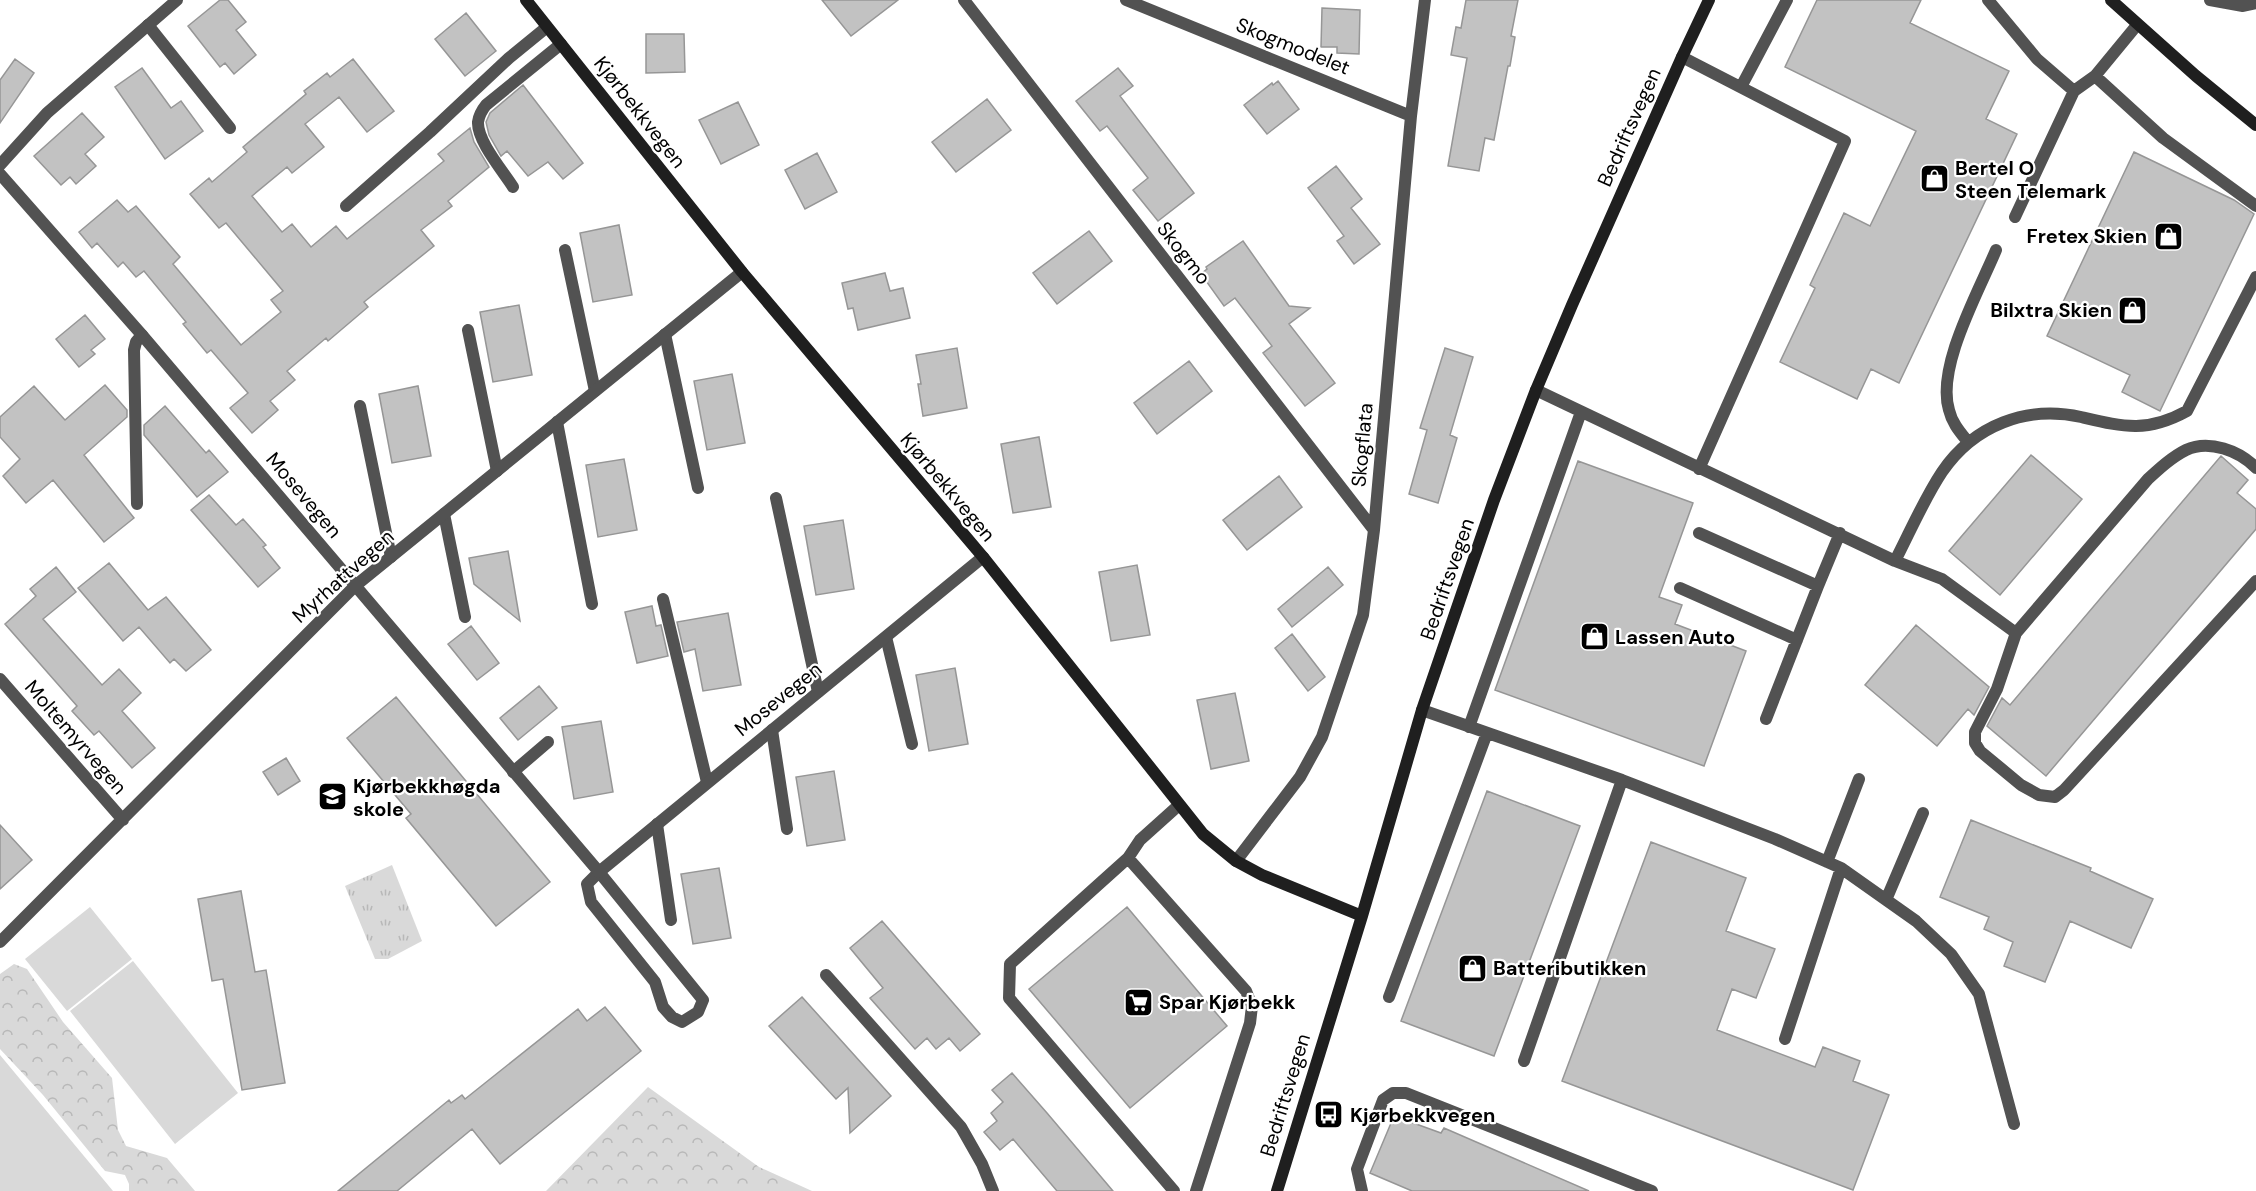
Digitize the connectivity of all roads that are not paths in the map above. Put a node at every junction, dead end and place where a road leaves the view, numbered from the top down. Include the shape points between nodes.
1 (177, 0) edge
2 (526, 0) edge
3 (964, 0) edge
4 (1126, 0) edge
5 (1425, 0) edge
6 (1709, 0) edge
7 (1787, 0) edge
8 (1989, 0) edge
9 (2112, 0) edge
10 (2210, 0) edge
11 (2256, 3) edge
12 (148, 25) junction
13 (2137, 25) junction
14 (548, 27) junction
15 (561, 44) junction
16 (1682, 57) junction
17 (2095, 76) junction
18 (1741, 87) junction
19 (2074, 91) junction
20 (1411, 116) junction
21 (2256, 125) edge
22 (230, 128) dead end
23 (0, 165) edge
24 (0, 174) edge
25 (513, 187) dead end
26 (346, 206) dead end
27 (2256, 206) edge
28 (2015, 217) dead end
29 (566, 250) dead end
30 (1996, 250) dead end
31 (742, 272) junction
32 (2256, 276) edge
33 (468, 330) dead end
34 (142, 334) junction
35 (665, 334) junction
36 (1536, 390) junction
37 (595, 391) junction
38 (360, 406) dead end
39 (1581, 412) junction
40 (557, 422) junction
41 (1968, 442) junction
42 (2256, 468) edge
43 (1700, 469) junction
44 (497, 471) junction
45 (698, 488) dead end
46 (776, 498) dead end
47 (137, 504) dead end
48 (444, 514) junction
49 (1374, 530) junction
50 (1699, 533) dead end
51 (1840, 533) junction
52 (391, 557) junction
53 (982, 557) junction
54 (1895, 561) junction
55 (2256, 582) edge
56 (355, 586) junction
57 (1818, 586) junction
58 (1680, 588) dead end
59 (663, 599) dead end
60 (592, 604) dead end
61 (465, 617) dead end
62 (2016, 633) junction
63 (886, 636) junction
64 (1797, 640) junction
65 (0, 679) edge
66 (818, 692) junction
67 (1422, 710) junction
68 (1766, 719) dead end
69 (1469, 726) junction
70 (772, 730) junction
71 (1487, 732) junction
72 (548, 742) dead end
73 (912, 744) dead end
74 (513, 772) junction
75 (1859, 779) dead end
76 (1622, 780) junction
77 (707, 782) junction
78 (1179, 805) junction
79 (1923, 813) dead end
80 (123, 820) junction
81 (657, 824) junction
82 (788, 829) dead end
83 (1128, 858) junction
84 (1236, 861) junction
85 (1827, 862) junction
86 (1841, 868) junction
87 (599, 872) junction
88 (1886, 900) junction
89 (1362, 916) junction
90 (671, 920) dead end
91 (0, 942) edge
92 (826, 975) dead end
93 (1389, 997) dead end
94 (1785, 1039) dead end
95 (1524, 1062) dead end
96 (2014, 1124) dead end
97 (993, 1191) edge
98 (1174, 1191) edge
99 (1196, 1191) edge
100 (1277, 1191) edge
101 (1362, 1191) edge
102 (1652, 1191) edge

1 - 12 street
2 - 14 street, Kjørbekkvegen
3 - 49 street, Skogmo
4 - 20 street, Skogmodelet
5 - 20 street, Skogflata
6 - 16 street, Bedriftsvegen
7 - 18 street
8 - 19 street via 2037,59
9 - 13 street
10 - 11 street via 2242,6
12 - 22 street
12 - 23 street via 47,113
13 - 17 street
13 - 21 street
14 - 15 street, Kjørbekkvegen
14 - 26 street
15 - 25 street via 480,114 481,137
15 - 31 street, Kjørbekkvegen
16 - 18 street
16 - 36 street, Bedriftsvegen
17 - 19 street
17 - 27 street via 2163,138
18 - 43 street via 1845,141
19 - 28 street
20 - 49 street, Skogflata
24 - 34 street, Mosevegen
29 - 37 street
30 - 41 street via 1953,351 1947,383 1948,408
31 - 35 street, Myrhattvegen
31 - 53 street, Kjørbekkvegen
32 - 41 street via 2187,411 2151,427 2114,425 2064,413 2030,414 2002,423
33 - 44 street
34 - 47 street via 134,350
34 - 56 street, Mosevegen
35 - 37 street, Myrhattvegen
35 - 45 street
36 - 39 street
36 - 67 street, Bedriftsvegen
37 - 40 street, Myrhattvegen
38 - 52 street
39 - 43 street
39 - 69 street
40 - 44 street, Myrhattvegen
40 - 60 street
41 - 54 street via 1942,472
42 - 62 street via 2234,451 2211,446 2189,449 2170,460 2148,479
43 - 51 street
44 - 48 street, Myrhattvegen
46 - 66 street
48 - 52 street, Myrhattvegen
48 - 61 street
49 - 84 street, Skogflata via 1363,615 1322,737 1300,777
50 - 57 street
51 - 54 street
51 - 57 street
52 - 56 street, Myrhattvegen
53 - 63 street, Mosevegen
53 - 78 street, Kjørbekkvegen
54 - 62 street via 1942,579
55 - 62 street via 2055,797 2039,795 2021,785 1975,743 1975,732 1997,689
56 - 74 street, Mosevegen
56 - 80 street, Myrhattvegen
57 - 64 street
58 - 64 street
59 - 77 street
63 - 66 street, Mosevegen
63 - 73 street
64 - 68 street
65 - 80 street, Moltemyrvegen
66 - 70 street, Mosevegen
67 - 69 street
67 - 89 street, Bedriftsvegen
69 - 71 street
70 - 77 street, Mosevegen
70 - 82 street
71 - 76 street
71 - 93 street
72 - 74 street
74 - 87 street, Mosevegen
75 - 85 street
76 - 85 street
76 - 95 street
77 - 81 street, Mosevegen
78 - 83 street via 1140,840
78 - 84 street, Kjørbekkvegen via 1203,834
79 - 88 street
80 - 91 street, Myrhattvegen
81 - 87 street, Mosevegen
81 - 90 street
83 - 98 street via 1010,964 1009,998
83 - 99 street via 1246,991 1252,1006 1250,1023
84 - 89 street, Kjørbekkvegen
85 - 86 street
86 - 88 street
86 - 94 street
87 - 87 street, Mosevegen via 587,884 591,902 655,982 663,1007 682,1022 698,1012 703,1000
88 - 96 street via 1916,921 1951,954 1979,994
89 - 100 street, Bedriftsvegen
92 - 97 street via 961,1127
101 - 102 street via 1357,1169 1383,1100 1393,1093 1406,1093

